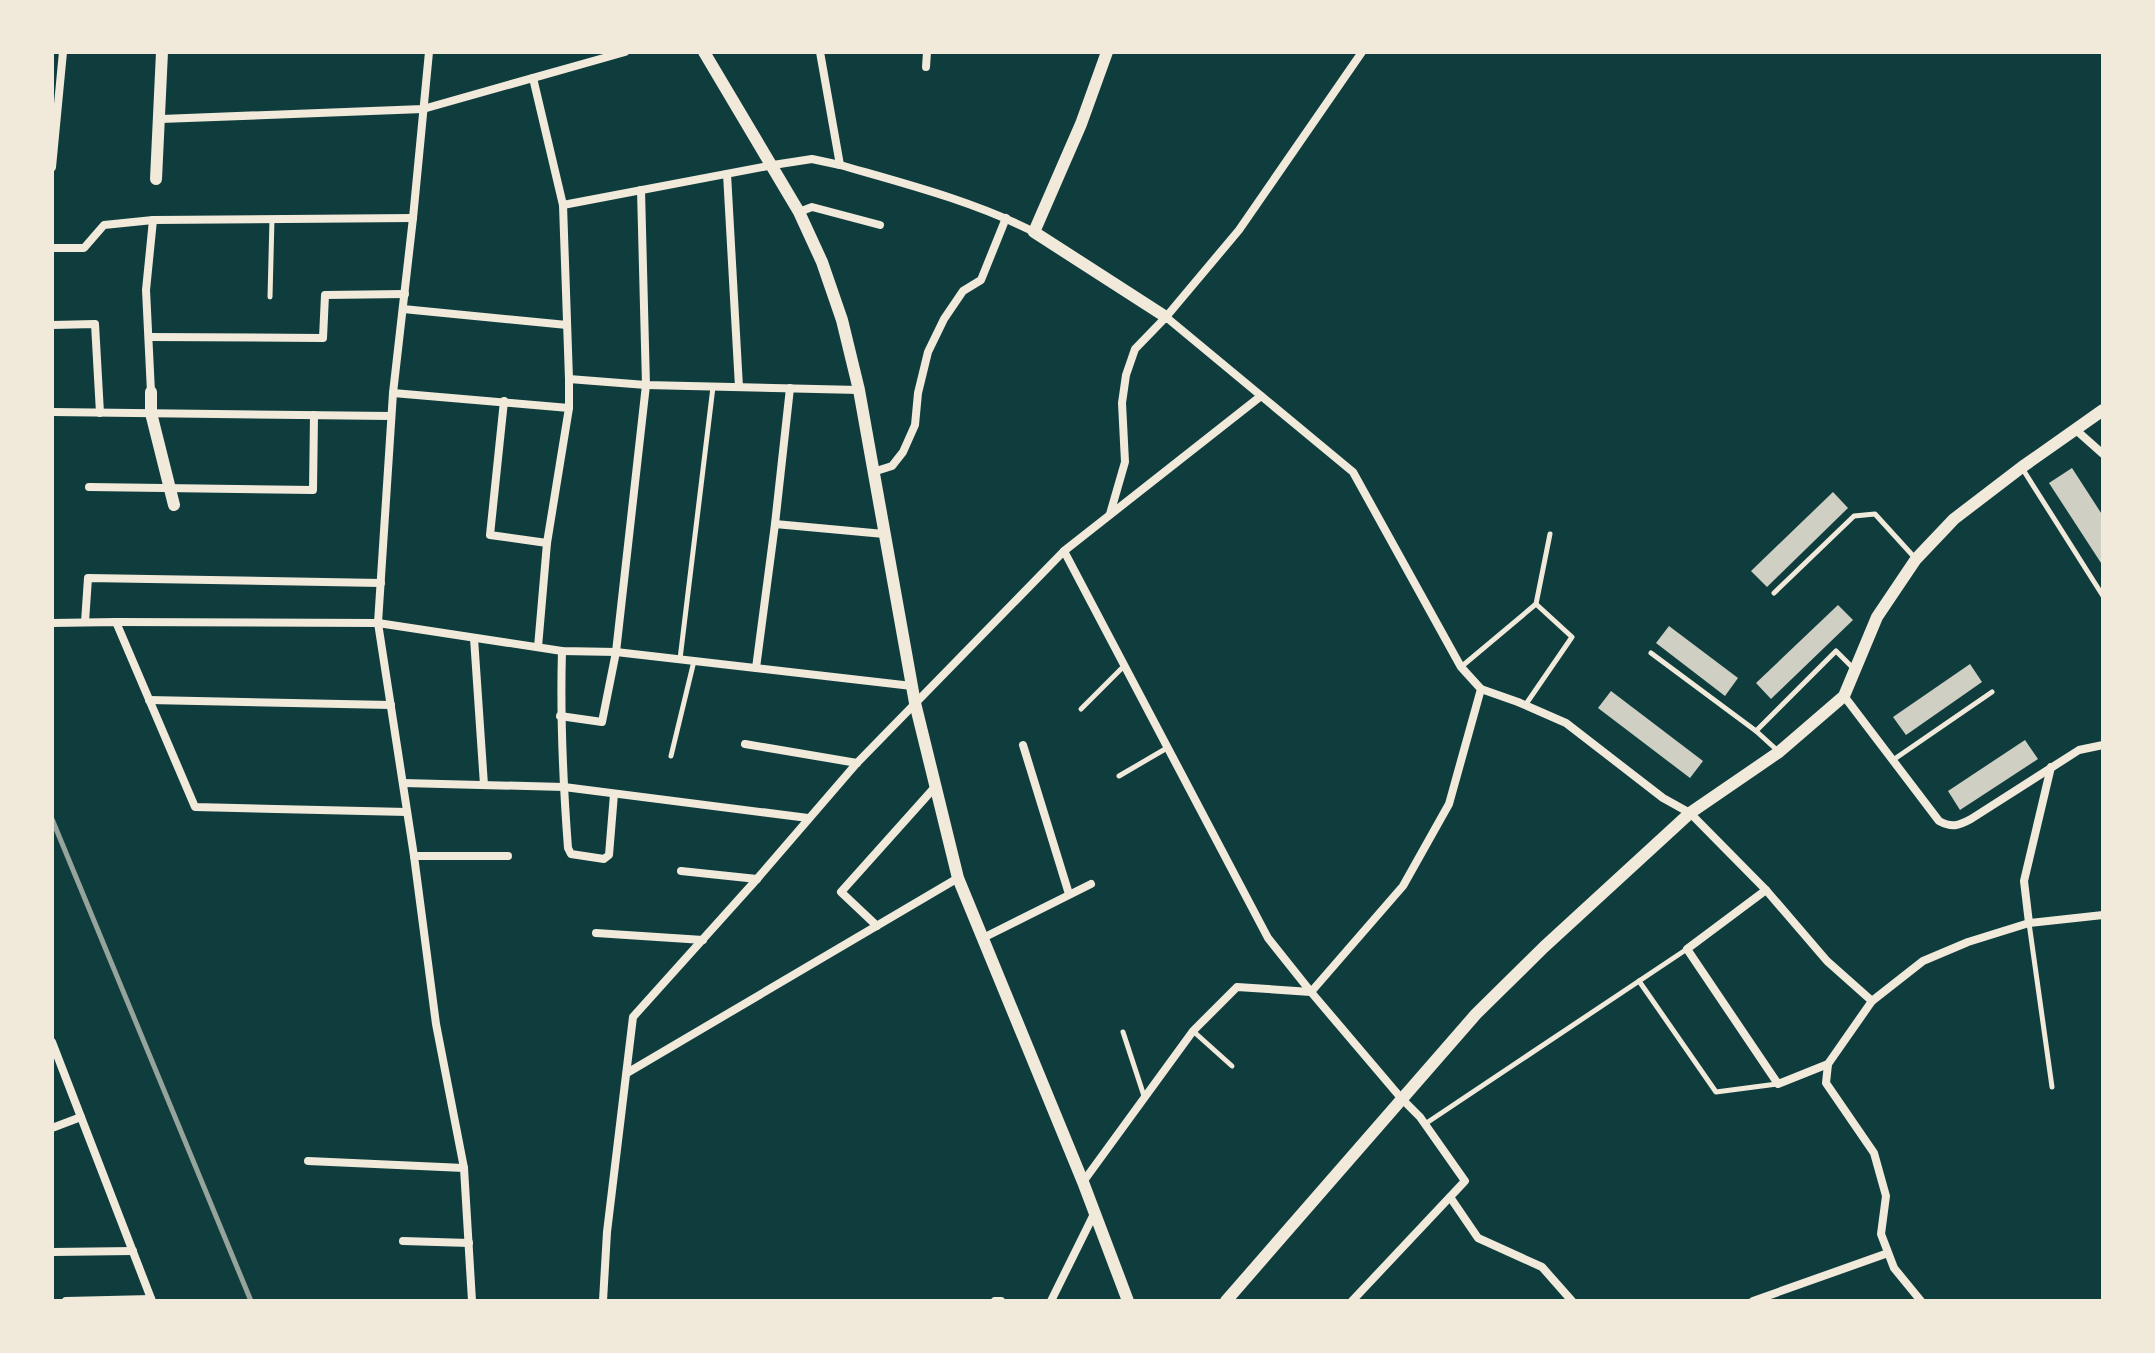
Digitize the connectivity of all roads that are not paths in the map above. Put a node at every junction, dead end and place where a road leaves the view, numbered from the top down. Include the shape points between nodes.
1 (162, 52) edge
2 (429, 52) edge
3 (704, 52) edge
4 (820, 52) edge
5 (927, 52) edge
6 (1107, 52) edge
7 (1362, 52) edge
8 (621, 53) edge
9 (62, 54) edge
10 (52, 56) edge
11 (926, 67) dead end
12 (533, 78) junction
13 (423, 109) junction
14 (161, 119) junction
15 (54, 126) edge
16 (773, 165) junction
17 (840, 165) junction
18 (52, 167) edge
19 (727, 174) junction
20 (156, 179) dead end
21 (641, 190) junction
22 (563, 205) junction
23 (799, 212) junction
24 (413, 218) junction
25 (1006, 218) junction
26 (272, 219) junction
27 (153, 220) junction
28 (880, 225) dead end
29 (1034, 232) junction
30 (52, 248) edge
31 (405, 294) junction
32 (270, 297) dead end
33 (403, 309) junction
34 (1166, 317) junction
35 (52, 325) edge
36 (567, 325) junction
37 (149, 337) junction
38 (569, 379) junction
39 (646, 385) junction
40 (713, 387) junction
41 (739, 387) junction
42 (790, 388) junction
43 (859, 390) junction
44 (151, 392) joint
45 (393, 393) junction
46 (1261, 396) junction
47 (504, 401) junction
48 (569, 408) junction
49 (2103, 410) edge
50 (52, 412) edge
51 (100, 413) junction
52 (151, 413) junction
53 (314, 415) junction
54 (391, 416) junction
55 (2076, 430) junction
56 (2103, 454) edge
57 (2022, 467) junction
58 (873, 472) junction
59 (89, 487) dead end
60 (170, 489) junction
61 (174, 505) dead end
62 (1109, 515) junction
63 (775, 524) junction
64 (884, 534) junction
65 (1550, 534) dead end
66 (547, 543) junction
67 (1064, 551) junction
68 (1916, 559) junction
69 (381, 583) junction
70 (1774, 593) dead end
71 (2103, 596) edge
72 (1536, 604) junction
73 (85, 622) junction
74 (116, 622) junction
75 (52, 623) edge
76 (378, 623) junction
77 (474, 638) junction
78 (538, 647) junction
79 (562, 651) junction
80 (616, 652) junction
81 (1651, 653) dead end
82 (680, 659) junction
83 (694, 661) junction
84 (1125, 666) junction
85 (1461, 667) junction
86 (756, 668) junction
87 (1856, 671) junction
88 (912, 686) junction
89 (1481, 689) junction
90 (1992, 692) dead end
91 (1844, 696) junction
92 (149, 700) junction
93 (915, 703) junction
94 (391, 705) junction
95 (1525, 705) junction
96 (1081, 709) dead end
97 (560, 716) junction
98 (1756, 731) junction
99 (745, 744) dead end
100 (1023, 745) dead end
101 (2103, 745) edge
102 (1168, 748) junction
103 (1779, 752) junction
104 (671, 756) dead end
105 (1893, 760) junction
106 (857, 763) junction
107 (2051, 767) junction
108 (1119, 776) dead end
109 (403, 783) junction
110 (484, 785) junction
111 (564, 787) junction
112 (935, 787) junction
113 (614, 794) junction
114 (407, 812) junction
115 (1690, 813) junction
116 (808, 818) junction
117 (414, 856) junction
118 (508, 856) dead end
119 (681, 871) dead end
120 (958, 878) junction
121 (757, 879) junction
122 (1091, 884) dead end
123 (1766, 890) junction
124 (1069, 894) junction
125 (2103, 915) edge
126 (2029, 923) junction
127 (877, 926) junction
128 (596, 933) dead end
129 (983, 938) junction
130 (703, 940) junction
131 (1687, 949) junction
132 (1639, 981) junction
133 (1311, 992) junction
134 (1872, 1001) junction
135 (1193, 1031) junction
136 (1123, 1032) dead end
137 (52, 1042) edge
138 (1828, 1064) junction
139 (1232, 1066) dead end
140 (627, 1073) junction
141 (1778, 1084) junction
142 (2052, 1087) dead end
143 (1144, 1096) junction
144 (1401, 1098) junction
145 (81, 1117) junction
146 (1425, 1124) junction
147 (52, 1128) edge
148 (308, 1161) dead end
149 (464, 1168) junction
150 (1083, 1182) junction
151 (1450, 1197) junction
152 (1094, 1214) junction
153 (403, 1241) dead end
154 (469, 1243) junction
155 (133, 1251) junction
156 (52, 1252) edge
157 (1888, 1253) junction
158 (152, 1300) edge
159 (66, 1301) edge
160 (472, 1301) edge
161 (603, 1301) edge
162 (995, 1301) edge
163 (1001, 1301) edge
164 (1051, 1301) edge
165 (1128, 1301) edge
166 (1226, 1301) edge
167 (1352, 1301) edge
168 (1572, 1301) edge
169 (1753, 1301) edge
170 (1921, 1301) edge

1 - 14 street
2 - 13 street
3 - 16 street
4 - 17 street
5 - 11 street
6 - 29 street
7 - 34 street via 1239,230
8 - 12 street
9 - 10 street
9 - 15 street
12 - 13 street
12 - 22 street
13 - 14 street
13 - 24 street
14 - 20 street
15 - 18 street
16 - 17 street via 812,159
16 - 19 street
16 - 23 street
17 - 25 street
19 - 21 street
19 - 41 street
21 - 22 street
21 - 39 street
22 - 36 street
23 - 28 street via 812,207
23 - 43 street via 842,320
24 - 26 street
24 - 31 street
25 - 29 street
25 - 58 street via 981,280 963,291 928,352 915,425 903,452 892,466
26 - 27 street
26 - 32 lane
27 - 30 street via 104,225 84,248
27 - 37 street via 146,290
29 - 34 street
31 - 33 street
31 - 37 street via 325,295 323,338
33 - 36 street
33 - 45 street
34 - 46 street
34 - 62 street via 1135,349 1126,375 1125,462
35 - 51 street via 95,324
36 - 38 street
37 - 44 street
38 - 39 street
38 - 48 street
39 - 40 street
39 - 80 street
40 - 41 street
40 - 82 lane
41 - 42 street
42 - 43 street
42 - 63 street
43 - 58 street
44 - 52 street
45 - 47 street
45 - 54 street
46 - 62 street
46 - 85 street via 1353,472
47 - 48 street
47 - 66 street via 490,535
48 - 66 street
49 - 55 street
50 - 51 street
51 - 52 street
52 - 53 street
52 - 60 street
53 - 54 street
53 - 60 street via 313,490
54 - 69 street
55 - 56 street
55 - 57 street
57 - 68 street via 1954,519
57 - 71 lane
58 - 64 street
59 - 60 street
60 - 61 street
62 - 67 street
63 - 64 street
63 - 86 street
64 - 88 street
65 - 72 lane
66 - 78 street
67 - 84 street
67 - 93 street
68 - 70 lane via 1875,514 1854,516
68 - 87 street via 1877,617
69 - 73 street via 88,578
69 - 76 street
72 - 85 lane
72 - 95 lane via 1572,637
73 - 74 street
73 - 75 street
74 - 76 street
74 - 92 street
76 - 77 street
76 - 94 street
77 - 78 street
77 - 110 street
78 - 79 street
79 - 80 street
79 - 97 street
80 - 82 street
80 - 97 street via 602,722
81 - 98 lane
82 - 83 street
83 - 86 street
83 - 104 lane
84 - 96 lane
84 - 102 street
85 - 89 street
86 - 88 street
87 - 91 street
87 - 98 lane via 1836,651
88 - 93 street
89 - 95 street
89 - 133 street via 1449,804 1403,886
90 - 105 lane
91 - 103 street
91 - 105 street
92 - 94 street
92 - 114 street via 195,807
93 - 106 street
93 - 112 street
94 - 109 street
95 - 115 street via 1566,723
97 - 111 street
98 - 103 lane
99 - 106 street
100 - 124 street
101 - 107 street via 2079,750
102 - 108 lane
102 - 133 street via 1268,938
103 - 115 street
105 - 107 street via 1939,821 1949,826 1971,819
106 - 116 street
107 - 126 street via 2024,881
109 - 110 street
109 - 114 street
110 - 111 street
111 - 113 street
111 - 113 street via 571,854 604,859 609,855
112 - 120 street
112 - 127 street via 841,892
113 - 116 street
114 - 117 street
115 - 123 street
115 - 144 street via 1476,1014
116 - 121 street
117 - 118 street
117 - 149 street via 436,1024
119 - 121 street
120 - 127 street
120 - 129 street
121 - 130 street
122 - 124 street
123 - 131 street
123 - 134 street via 1827,961
124 - 129 street
125 - 126 street
126 - 134 street via 1923,961
126 - 142 lane
127 - 140 street
128 - 130 street
129 - 150 street
130 - 140 street via 633,1017
131 - 132 lane
131 - 141 street
132 - 141 lane via 1716,1092
132 - 146 lane
133 - 135 street via 1237,987
133 - 144 street
134 - 138 street
135 - 139 lane
135 - 143 street
136 - 143 lane
137 - 145 street
138 - 141 street
138 - 157 street via 1826,1083 1874,1153 1886,1196 1881,1234
140 - 161 street
143 - 150 street
144 - 146 street
144 - 166 street
145 - 147 street
145 - 155 street
146 - 151 street via 1465,1181
148 - 149 street
149 - 154 street
150 - 152 street
151 - 167 street
151 - 168 street via 1478,1238 1542,1267
152 - 164 street
152 - 165 street
153 - 154 street
154 - 160 street
155 - 156 street
155 - 158 street
157 - 169 street
157 - 170 street
158 - 159 street
162 - 163 street

